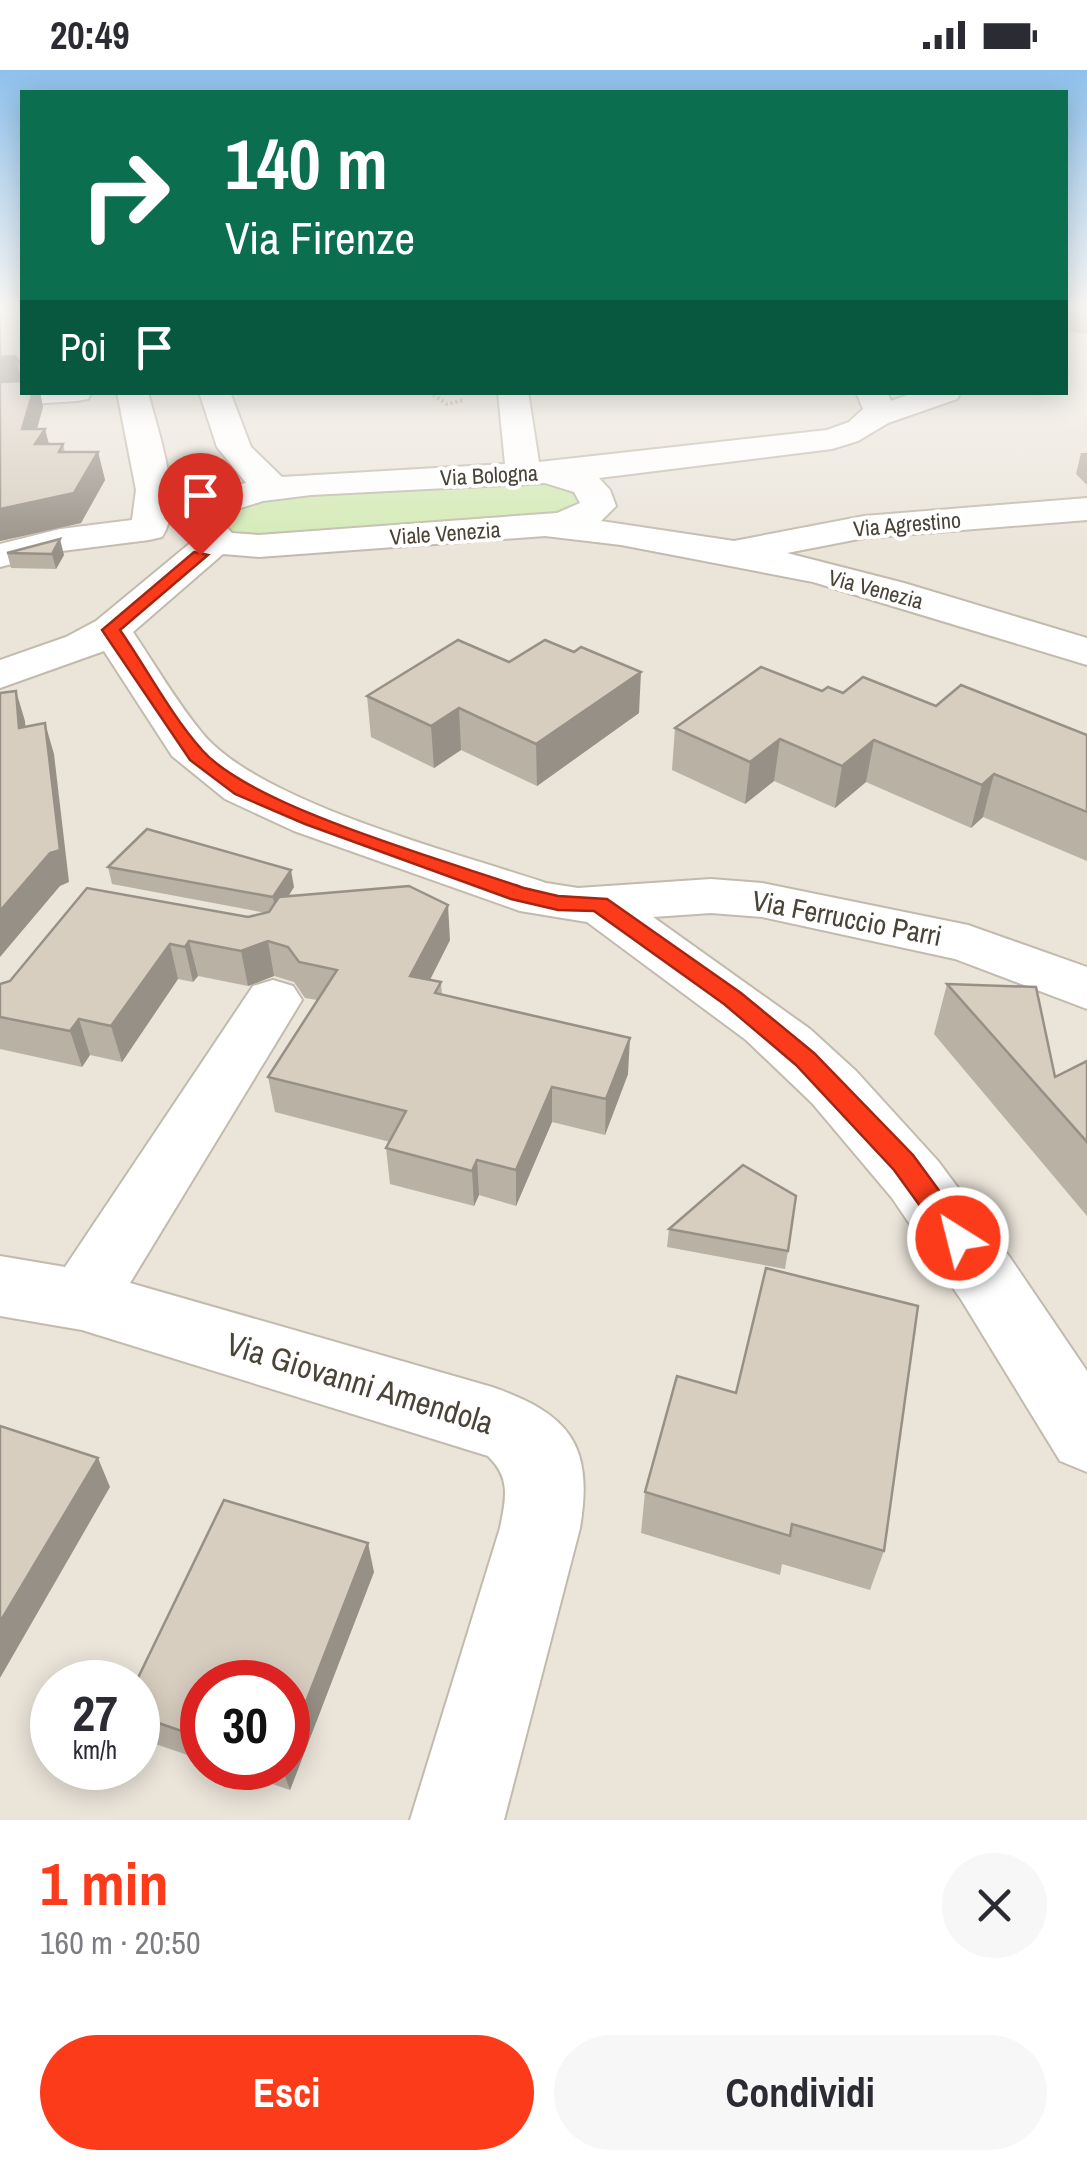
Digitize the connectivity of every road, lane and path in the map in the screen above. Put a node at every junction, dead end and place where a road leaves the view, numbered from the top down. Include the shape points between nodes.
1 (31, 395) edge
2 (133, 395) edge
3 (215, 395) edge
4 (434, 395) edge
5 (513, 395) edge
6 (928, 395) edge
7 (0, 397) edge
8 (447, 404) dead end
9 (874, 404) edge
10 (226, 436) junction
11 (702, 457) junction
12 (533, 472) junction
13 (275, 488) junction
14 (599, 498) junction
15 (1087, 509) edge
16 (210, 525) junction
17 (540, 526) junction
18 (149, 529) junction
19 (662, 538) junction
20 (730, 553) junction
21 (0, 556) edge
22 (111, 630) junction
23 (1087, 652) edge
24 (0, 675) edge
25 (599, 904) junction
26 (1087, 990) edge
27 (272, 1000) dead end
28 (40, 1292) edge
29 (1087, 1436) edge
30 (457, 1820) edge

1 - 7 street
2 - 18 street via 154,490
3 - 10 street
4 - 8 path
5 - 12 street
6 - 9 street, Via Bologna
9 - 11 street, Via Bologna via 862,428 836,437
10 - 13 street via 245,465
10 - 16 street
11 - 12 street, Via Bologna
11 - 14 street, Via Bologna via 632,476
12 - 13 street, Via Bologna
12 - 14 street via 577,480
13 - 16 street, Via Bologna via 225,496
14 - 17 street, Viale Venezia via 583,517
14 - 19 street, Via Venezia
15 - 20 street, Via Agrestino via 864,527
16 - 17 street, Viale Venezia via 259,546
16 - 18 street via 163,538
16 - 22 street
17 - 19 street, Via Venezia
18 - 21 street via 60,540
19 - 20 street, Via Venezia
20 - 23 street, Via Venezia via 926,602
22 - 24 street
22 - 25 street, Via Ferruccio Parri via 188,746 242,790 519,894
25 - 26 street, Via Ferruccio Parri via 711,896 762,900 968,943
25 - 29 street via 758,1018 866,1119 977,1264
27 - 28 street
28 - 30 street, Via Giovanni Amendola via 492,1422 514,1430 540,1454 546,1495 540,1528

